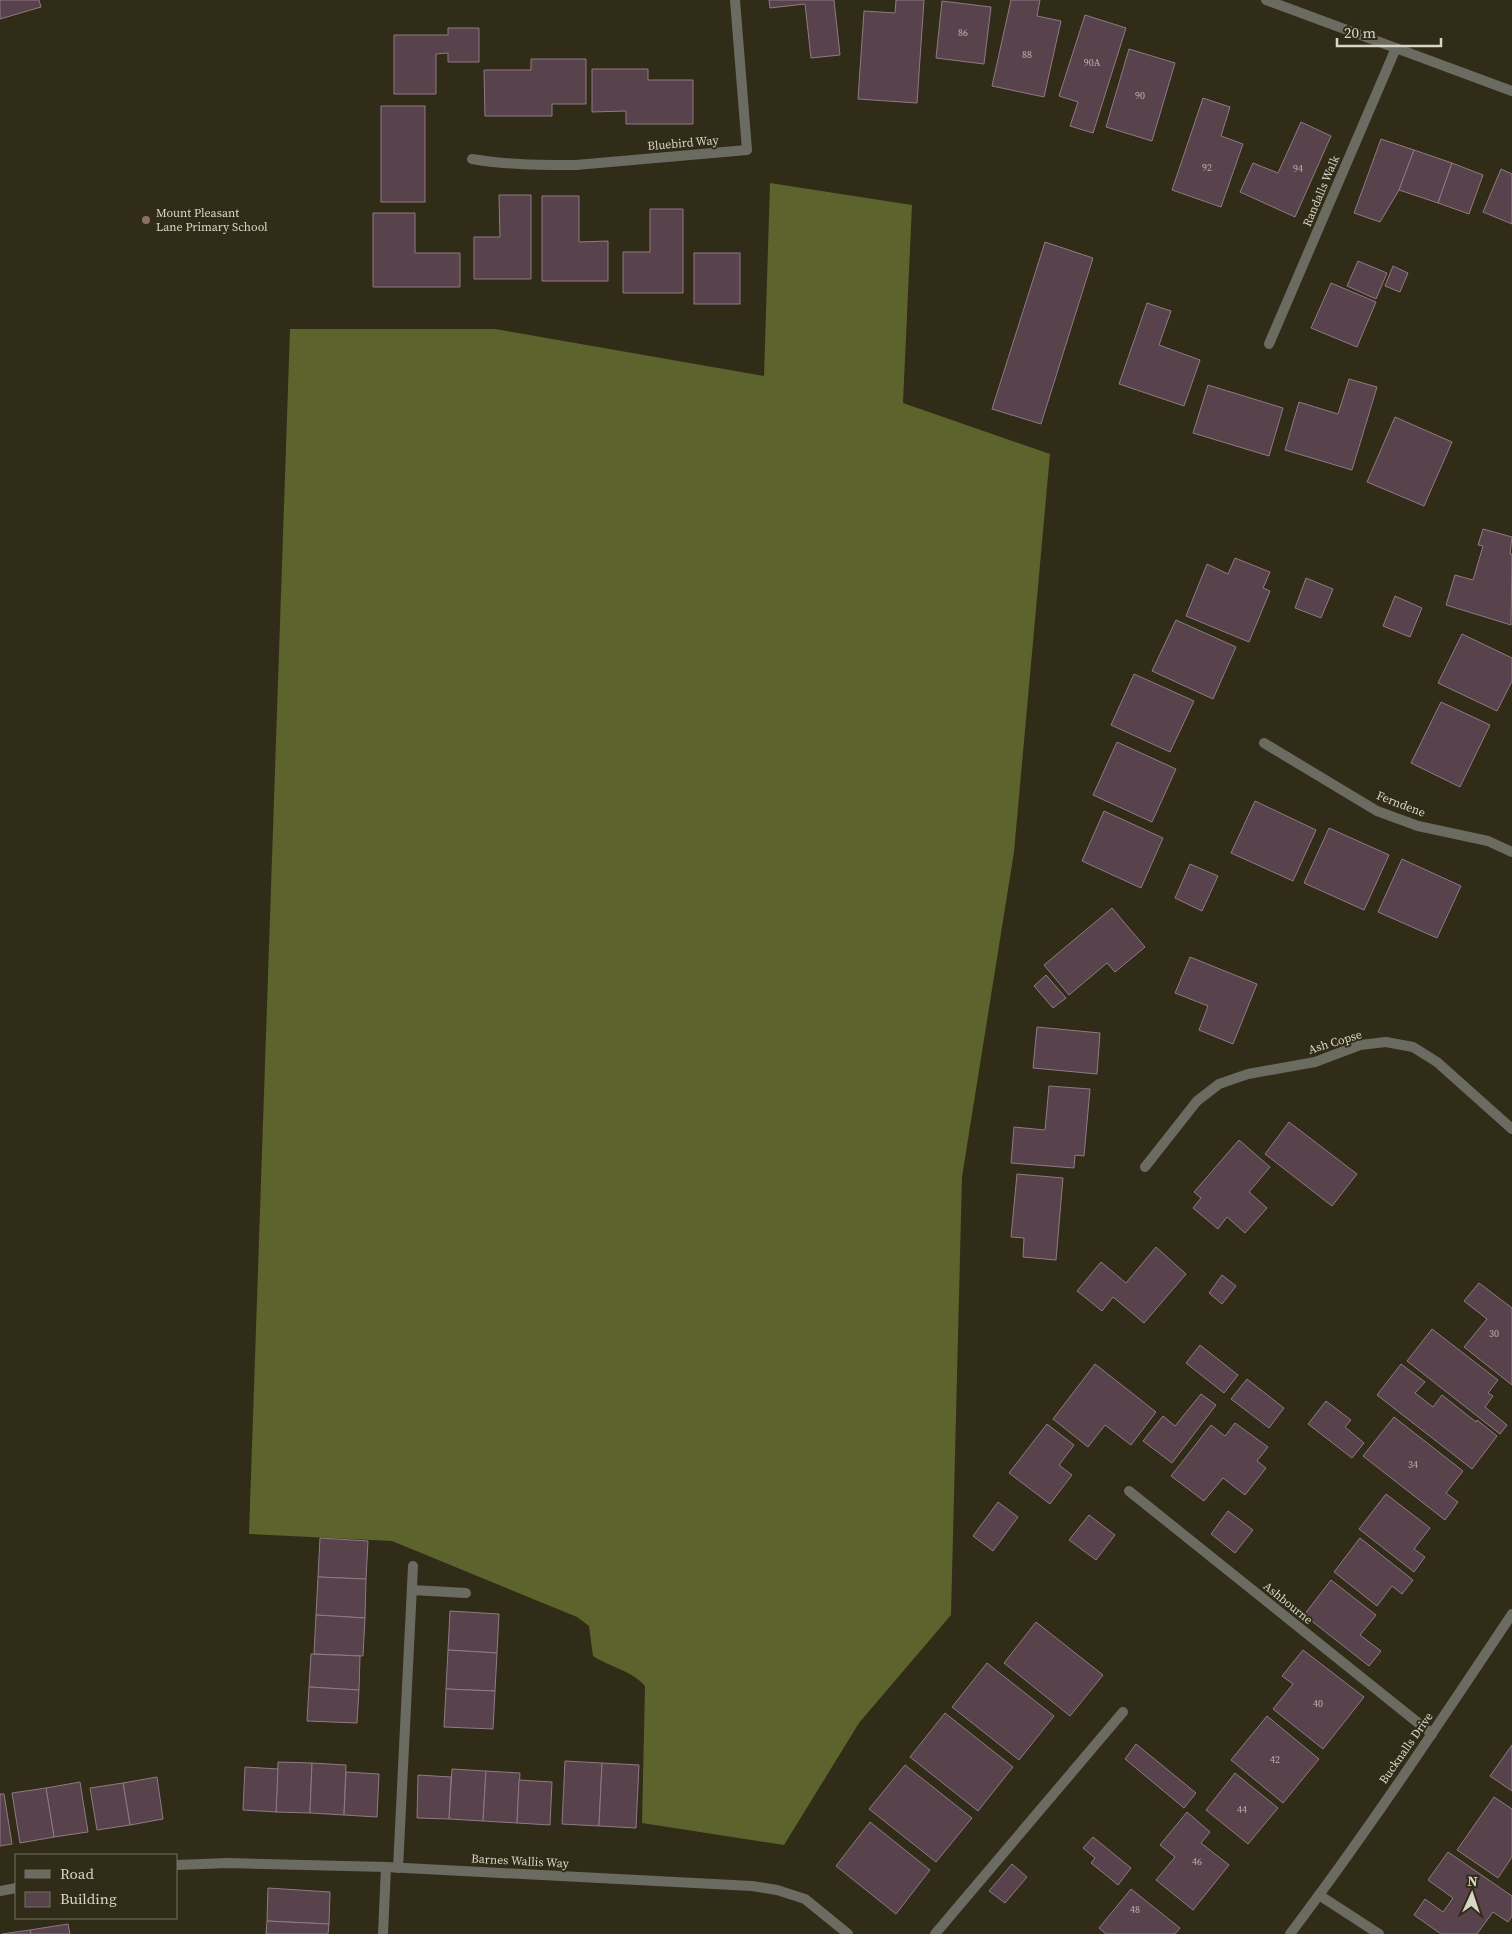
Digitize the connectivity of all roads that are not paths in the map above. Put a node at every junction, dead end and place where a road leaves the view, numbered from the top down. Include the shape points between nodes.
1 (735, 0) edge
2 (1266, 0) edge
3 (1396, 48) junction
4 (1512, 91) edge
5 (472, 159) dead end
6 (1269, 344) dead end
7 (1264, 743) dead end
8 (1512, 852) edge
9 (1512, 1129) edge
10 (1145, 1167) dead end
11 (1129, 1491) dead end
12 (412, 1566) dead end
13 (412, 1590) junction
14 (466, 1593) dead end
15 (1512, 1614) edge
16 (1123, 1712) dead end
17 (1432, 1734) junction
18 (178, 1865) edge
19 (386, 1867) junction
20 (398, 1868) junction
21 (15, 1888) edge
22 (0, 1891) edge
23 (1319, 1896) junction
24 (383, 1934) edge
25 (848, 1934) edge
26 (935, 1934) edge
27 (1290, 1934) edge
28 (1379, 1934) edge

1 - 5 street, Bluebird Way via 747,150 576,165 532,165
2 - 3 street
3 - 4 street
3 - 6 street, Randalls Walk
7 - 8 street, Ferndene via 1377,811 1418,826 1488,841
9 - 10 street, Ash Copse via 1437,1062 1414,1047 1386,1042 1360,1045 1315,1062 1248,1074 1219,1084 1197,1101
11 - 17 street, Ashbourne
12 - 13 street
13 - 14 street
13 - 20 street
15 - 17 street, Bucknalls Drive
16 - 26 street
17 - 23 street, Bucknalls Drive
18 - 19 street, Barnes Wallis Way via 228,1862
19 - 20 street, Barnes Wallis Way
19 - 24 street
20 - 25 street, Barnes Wallis Way via 769,1888 805,1898
21 - 22 street
23 - 27 street, Bucknalls Drive
23 - 28 street

